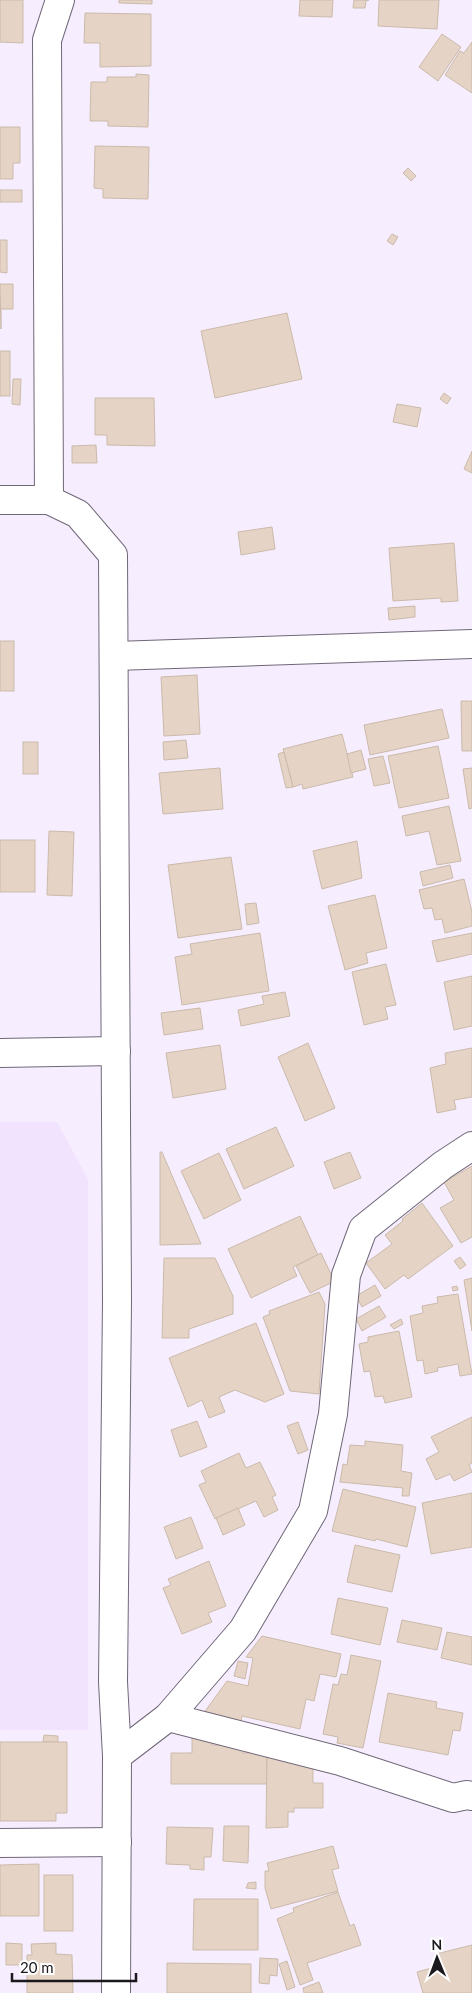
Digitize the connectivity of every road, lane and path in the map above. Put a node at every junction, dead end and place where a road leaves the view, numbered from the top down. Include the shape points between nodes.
1 (60, 0) edge
2 (0, 500) edge
3 (49, 500) junction
4 (472, 644) edge
5 (115, 656) junction
6 (116, 1051) junction
7 (0, 1054) edge
8 (472, 1146) edge
9 (168, 1717) junction
10 (117, 1756) junction
11 (472, 1796) edge
12 (117, 1842) junction
13 (0, 1843) edge
14 (116, 1993) edge

1 - 3 street via 47,40
2 - 3 street
3 - 5 street via 78,514 113,555
4 - 5 street
5 - 6 street
6 - 7 street
6 - 10 street via 113,1682
8 - 9 street via 363,1229 346,1275 333,1414 314,1511 243,1630
9 - 10 street
9 - 11 street via 340,1761 453,1798
10 - 12 street
12 - 13 street
12 - 14 street

